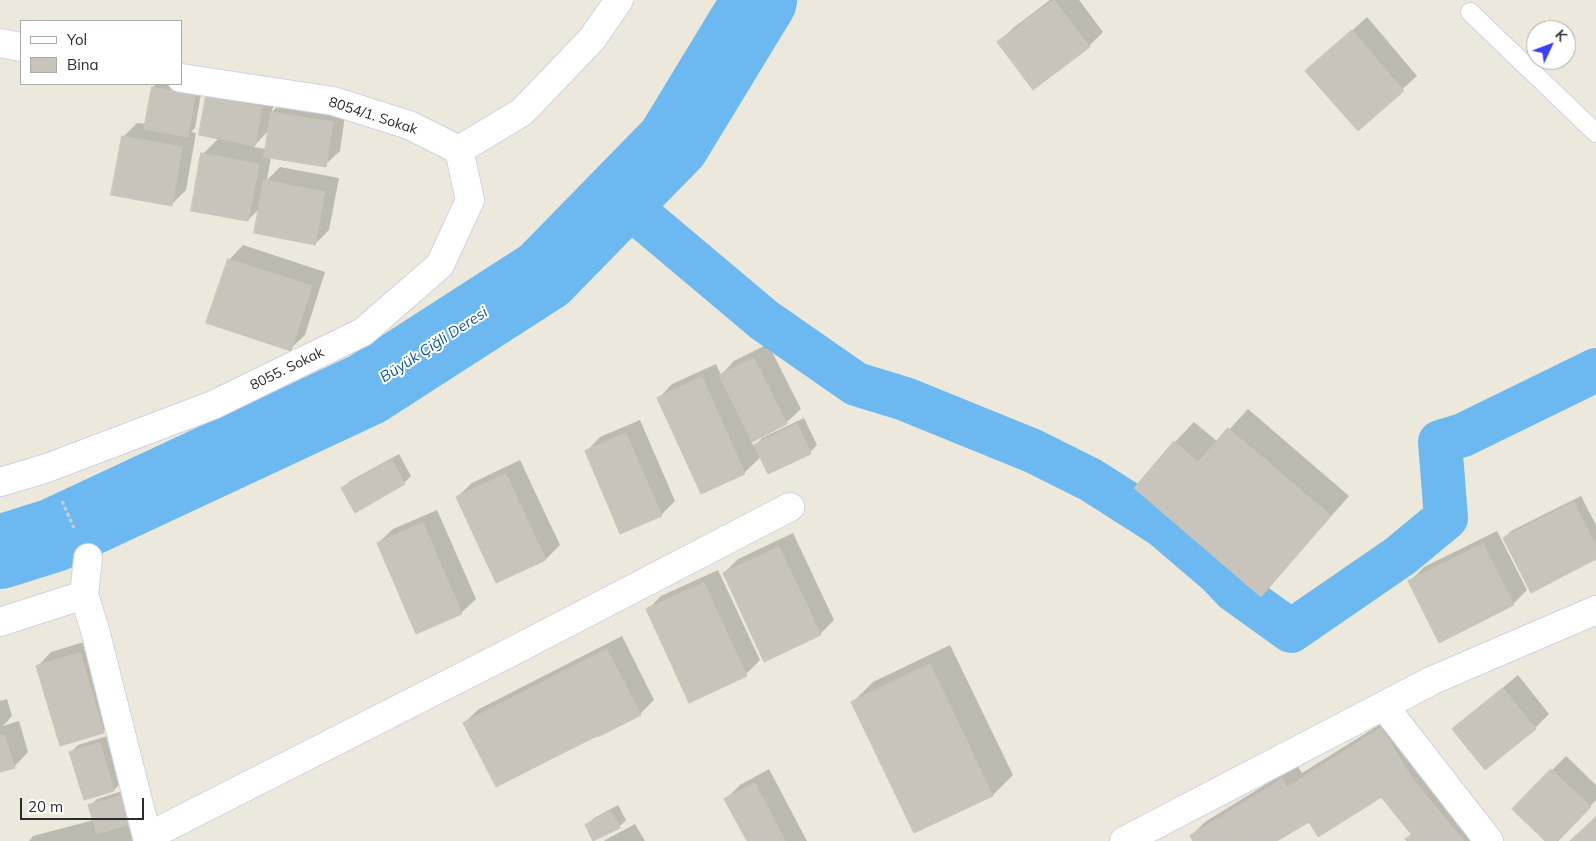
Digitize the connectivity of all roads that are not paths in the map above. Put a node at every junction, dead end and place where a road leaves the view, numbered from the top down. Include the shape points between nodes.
1 (619, 0) edge
2 (1470, 12) dead end
3 (0, 43) edge
4 (20, 47) edge
5 (182, 78) edge
6 (1596, 133) edge
7 (459, 150) junction
8 (0, 482) edge
9 (790, 507) dead end
10 (88, 558) road end
11 (84, 595) junction
12 (1596, 610) edge
13 (0, 622) edge
14 (1384, 706) junction
15 (148, 839) edge
16 (1124, 841) edge
17 (1489, 841) edge

1 - 7 street via 592,39 522,112
2 - 6 lane
3 - 4 street
5 - 7 street, 8054/1. Sokak via 333,101 409,125
7 - 8 street, 8055. Sokak via 470,200 440,265 363,332 213,405 47,468
9 - 15 street
10 - 11 street
11 - 13 street
11 - 15 street
12 - 14 street via 1433,680
14 - 16 street
14 - 17 street

